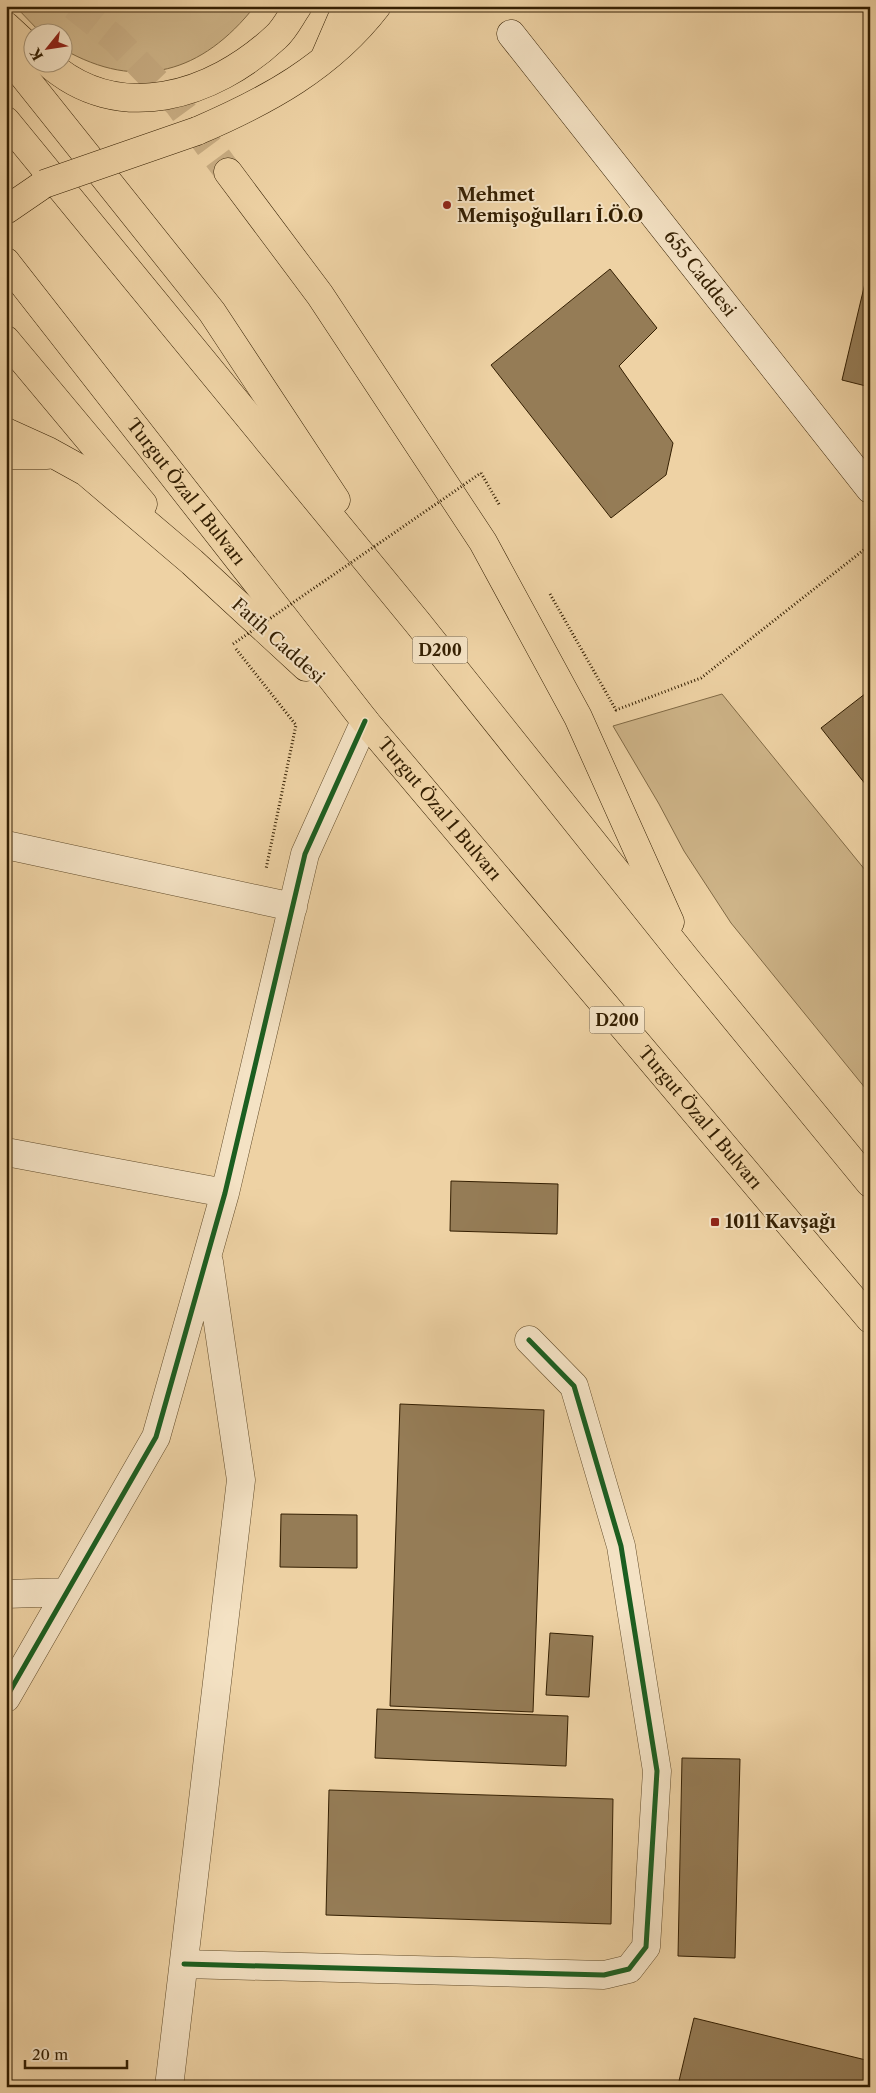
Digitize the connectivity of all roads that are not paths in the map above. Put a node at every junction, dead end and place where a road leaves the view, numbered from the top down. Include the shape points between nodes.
1 (298, 6) edge
2 (346, 6) edge
3 (377, 6) edge
4 (6, 26) edge
5 (511, 34) dead end
6 (22, 41) edge
7 (6, 54) edge
8 (322, 63) junction
9 (61, 72) edge
10 (6, 121) edge
11 (228, 172) tunnel mouth
12 (44, 184) junction
13 (6, 197) edge
14 (6, 210) edge
15 (6, 262) edge
16 (6, 340) edge
17 (6, 432) edge
18 (6, 455) edge
19 (56, 455) junction
20 (870, 489) edge
21 (192, 562) junction
22 (417, 622) junction
23 (365, 721) junction
24 (6, 845) edge
25 (293, 907) junction
26 (687, 960) junction
27 (6, 1152) edge
28 (870, 1183) edge
29 (226, 1193) junction
30 (208, 1254) junction
31 (870, 1319) edge
32 (529, 1340) dead end
33 (67, 1592) junction
34 (6, 1594) edge
35 (6, 1698) edge
36 (184, 1964) junction
37 (169, 2087) edge

1 - 9 highway via 278,36 250,59 203,86 170,95 134,98 101,94 81,87
2 - 8 highway
3 - 8 highway via 357,32
4 - 6 highway
5 - 20 street, 655 Caddesi
7 - 22 highway, D200 via 212,312
8 - 12 highway, bridge via 246,110 197,131
10 - 22 highway, D200
11 - 26 highway via 320,295 482,542 578,717
12 - 13 highway
12 - 14 highway
15 - 23 highway, Turgut Özal 1 Bulvarı / D200
16 - 21 highway, D200
17 - 19 highway
18 - 19 highway
19 - 21 highway via 86,472
21 - 23 highway, Fatih Caddesi / D200
22 - 26 highway, D200
23 - 25 street via 305,854
23 - 31 highway, Turgut Özal 1 Bulvarı / D200
24 - 25 street
25 - 29 street
26 - 28 highway, D200
27 - 29 street
29 - 30 street
30 - 33 street via 156,1438
30 - 36 street via 241,1480
32 - 36 street via 574,1386 621,1546 657,1771 646,1947 629,1969 604,1975
33 - 34 street
33 - 35 street
36 - 37 street

